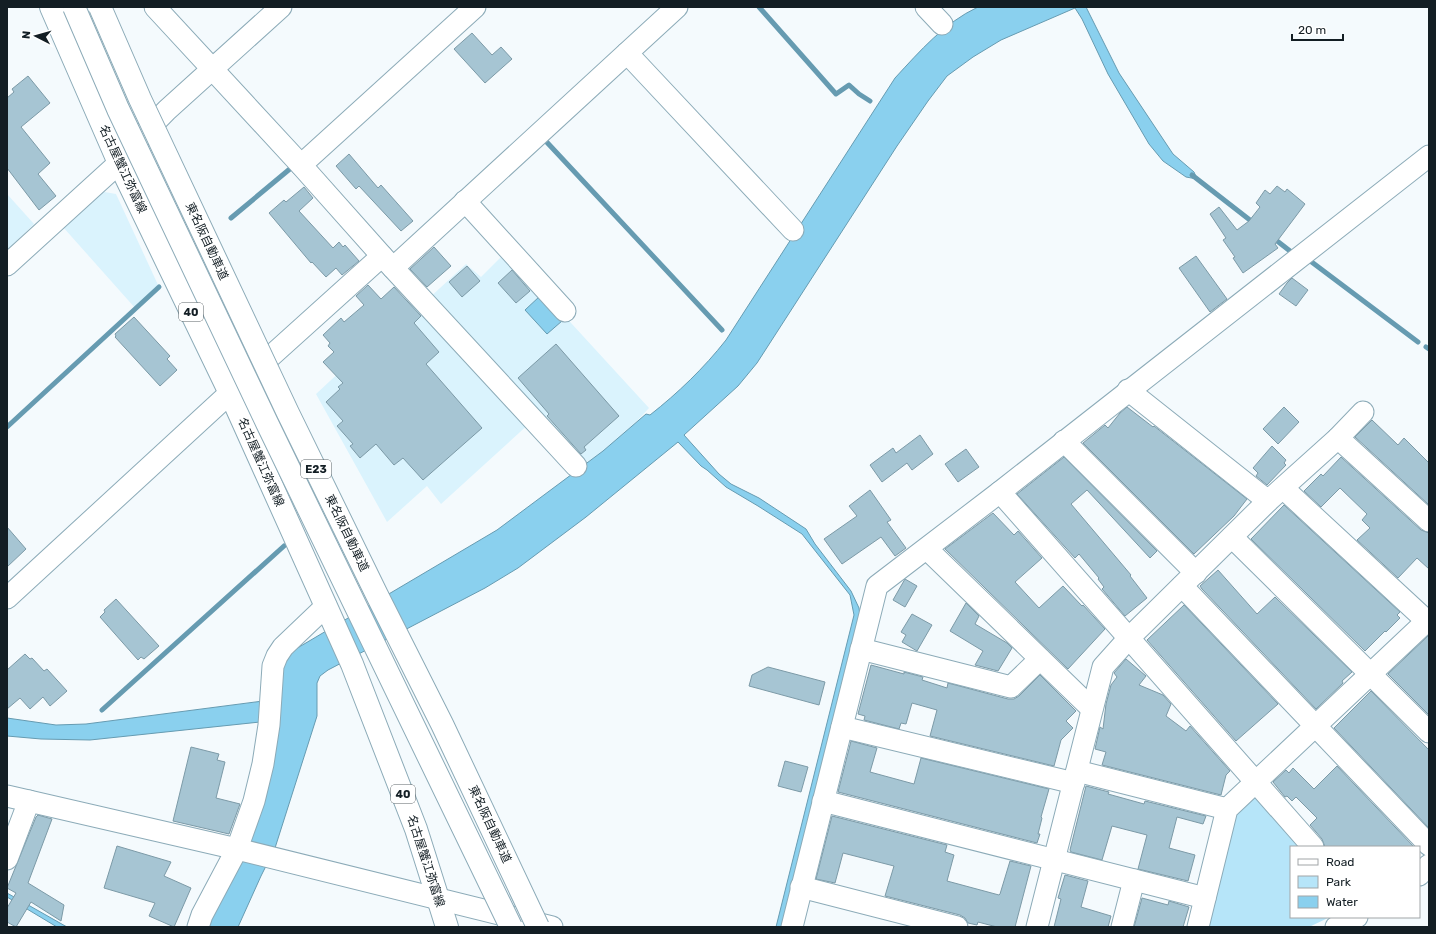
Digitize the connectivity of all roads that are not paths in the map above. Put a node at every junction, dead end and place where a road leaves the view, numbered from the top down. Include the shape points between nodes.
1 (51, 7) edge
2 (74, 7) edge
3 (100, 7) edge
4 (155, 7) edge
5 (280, 7) edge
6 (475, 7) edge
7 (677, 7) edge
8 (926, 7) edge
9 (942, 24) dead end
10 (627, 53) junction
11 (212, 70) junction
12 (1429, 156) edge
13 (118, 162) junction
14 (301, 165) junction
15 (465, 201) junction
16 (793, 230) dead end
17 (387, 262) junction
18 (7, 265) edge
19 (565, 311) dead end
20 (1128, 390) junction
21 (230, 393) junction
22 (1363, 412) dead end
23 (1338, 438) junction
24 (1064, 441) junction
25 (576, 466) dead end
26 (1000, 492) junction
27 (1276, 495) junction
28 (1429, 521) edge
29 (1232, 537) junction
30 (927, 549) junction
31 (1189, 580) junction
32 (7, 598) edge
33 (328, 612) junction
34 (1428, 621) edge
35 (1129, 638) junction
36 (861, 649) junction
37 (1040, 659) junction
38 (1371, 674) junction
39 (1092, 709) junction
40 (1316, 726) junction
41 (842, 727) junction
42 (1429, 732) edge
43 (419, 736) junction
44 (1075, 777) junction
45 (1256, 782) junction
46 (7, 796) edge
47 (29, 801) junction
48 (823, 801) junction
49 (1227, 809) junction
50 (1429, 845) edge
51 (1312, 846) edge
52 (237, 849) junction
53 (7, 859) edge
54 (1054, 859) junction
55 (1429, 865) edge
56 (1420, 874) edge
57 (1134, 880) junction
58 (801, 887) junction
59 (438, 898) junction
60 (1205, 898) junction
61 (1355, 918) edge
62 (198, 927) edge
63 (447, 927) edge
64 (496, 927) edge
65 (511, 927) edge
66 (538, 927) edge
67 (552, 927) edge
68 (792, 927) edge
69 (957, 927) edge
70 (1037, 927) edge
71 (1122, 927) edge
72 (1198, 927) edge
73 (1336, 927) edge

1 - 13 main road, 名古屋蟹江弥富線 / 40
2 - 43 main road, 東名阪自動車道 / E23, bridge via 118,109
3 - 66 main road, 東名阪自動車道 / E23, bridge via 140,99 288,413 442,724
4 - 11 street
5 - 11 street
6 - 14 street
7 - 10 street
8 - 9 street
10 - 15 street
10 - 16 street
11 - 13 street via 167,110
11 - 14 street
12 - 20 street
13 - 18 street
13 - 21 main road, 名古屋蟹江弥富線 / 40
14 - 17 street
15 - 17 street
15 - 19 street
17 - 21 street
17 - 25 street
20 - 24 street
20 - 27 street
21 - 32 street
21 - 33 main road, 名古屋蟹江弥富線 / 40
22 - 23 street
23 - 27 street
23 - 28 street
24 - 26 street
24 - 31 street
26 - 30 street
26 - 35 street
27 - 29 street
27 - 34 street
29 - 31 street
29 - 38 street
30 - 36 street via 877,586
30 - 37 street
31 - 35 street
31 - 40 street
33 - 52 street via 283,647 273,666 263,764 254,801
33 - 59 main road, 名古屋蟹江弥富線 / 40 via 352,664 416,829
34 - 38 street
35 - 39 street via 1103,667
35 - 45 street
36 - 37 street via 1011,687
36 - 41 street
37 - 39 street
38 - 40 street
38 - 42 street
39 - 44 street
40 - 45 street
40 - 50 street
41 - 44 street
41 - 48 street
43 - 64 main road, bridge via 439,804
43 - 65 main road, 東名阪自動車道 / E23, bridge
44 - 49 street
44 - 54 street
45 - 49 street
45 - 51 street
46 - 47 street
47 - 52 street
47 - 53 street
48 - 54 street
48 - 58 street
49 - 60 street
52 - 59 street
52 - 62 street
54 - 57 street
54 - 70 street
55 - 56 street
57 - 60 street
57 - 71 street
58 - 68 street
58 - 69 street
59 - 63 main road, 名古屋蟹江弥富線 / 40
59 - 67 street
60 - 72 street
61 - 73 street

